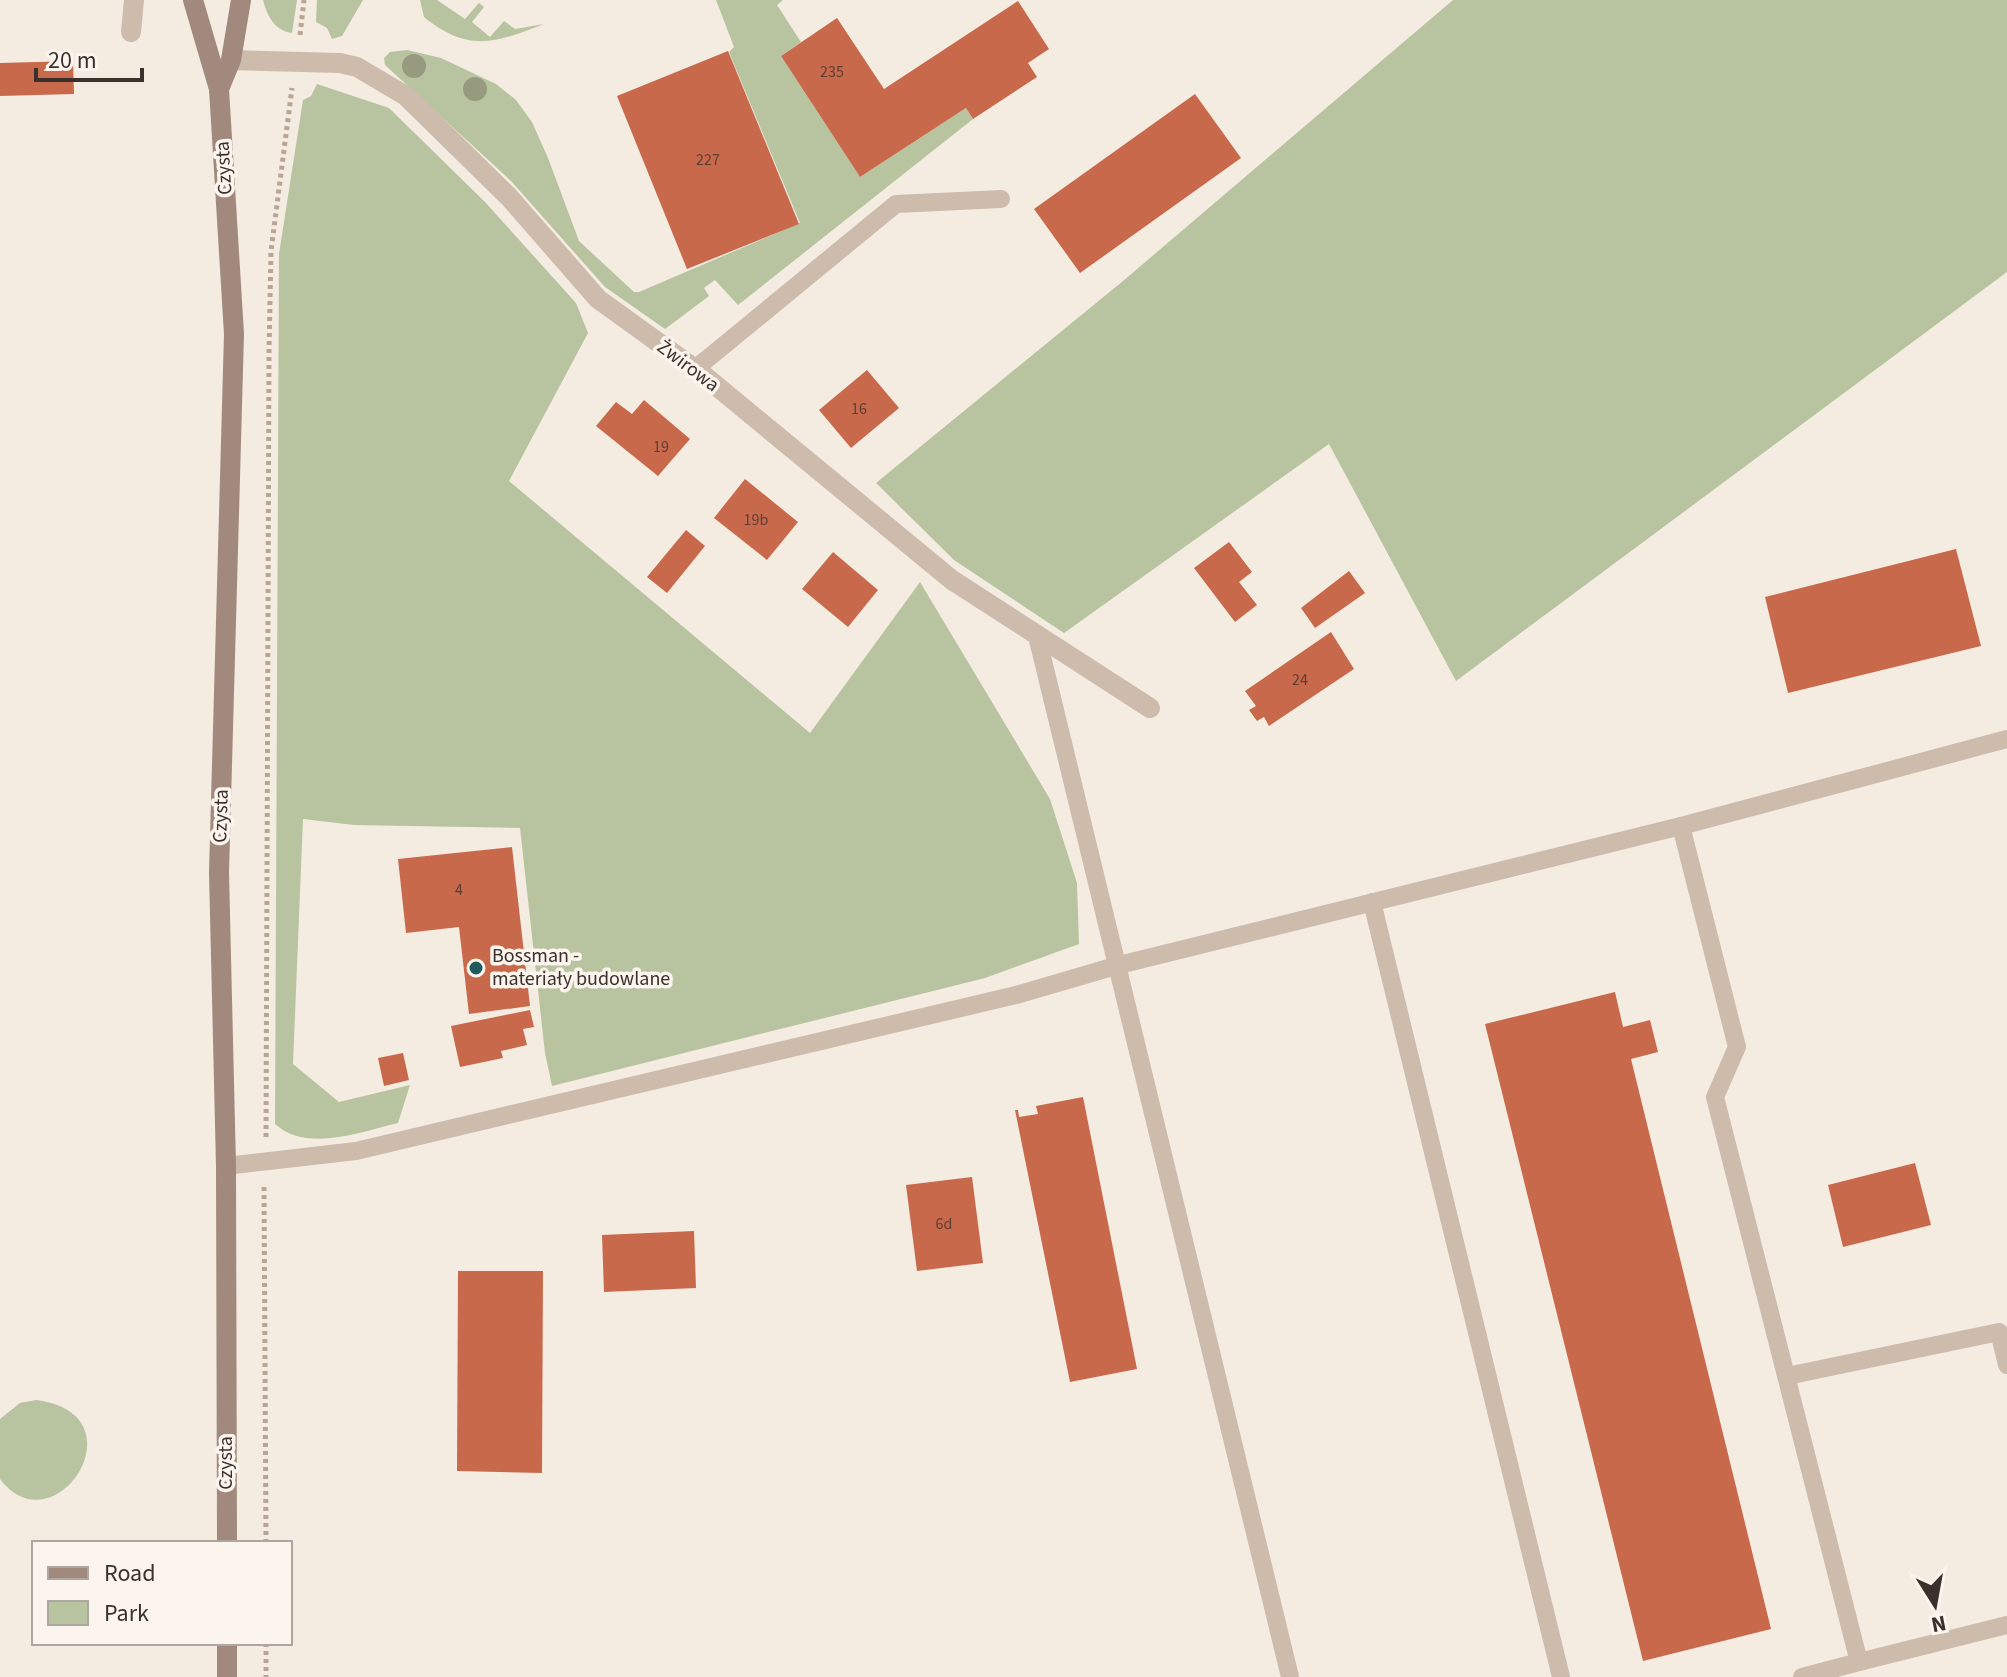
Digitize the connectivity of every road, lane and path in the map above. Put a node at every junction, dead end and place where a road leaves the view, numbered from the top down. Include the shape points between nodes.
1 (134, 0) edge
2 (193, 0) edge
3 (241, 0) edge
4 (304, 0) edge
5 (131, 32) dead end
6 (299, 35) dead end
7 (231, 60) junction
8 (219, 89) junction
9 (291, 93) dead end
10 (1001, 199) dead end
11 (695, 369) junction
12 (1037, 636) junction
13 (1150, 708) dead end
14 (2007, 739) edge
15 (1681, 826) junction
16 (1372, 902) junction
17 (1119, 965) junction
18 (265, 1161) junction
19 (226, 1166) junction
20 (2003, 1330) edge
21 (2007, 1365) edge
22 (1787, 1376) junction
23 (227, 1541) edge
24 (266, 1541) edge
25 (2007, 1625) edge
26 (227, 1645) edge
27 (266, 1645) edge
28 (1859, 1662) junction
29 (227, 1677) edge
30 (266, 1677) edge
31 (1290, 1677) edge
32 (1561, 1677) edge
33 (1802, 1677) edge

1 - 5 street
2 - 8 main road, Czysta
3 - 7 main road, Czysta
4 - 6 path
7 - 8 main road, Czysta
7 - 11 street, Żwirowa via 348,65 406,96 509,197 598,299
8 - 19 main road, Czysta via 234,334 219,872
9 - 18 path via 271,251 269,322
10 - 11 lane via 896,204
11 - 12 street, Żwirowa via 952,580
12 - 13 street, Żwirowa
12 - 17 lane
14 - 15 lane
15 - 16 lane
15 - 22 lane via 1737,1047 1715,1097
16 - 17 lane
16 - 32 lane
17 - 18 lane via 1016,995 356,1151
17 - 31 lane
18 - 19 lane
18 - 24 path
19 - 23 main road, Czysta
20 - 21 lane
20 - 22 lane
22 - 28 lane
25 - 28 lane
26 - 29 main road
27 - 30 path
28 - 33 lane

